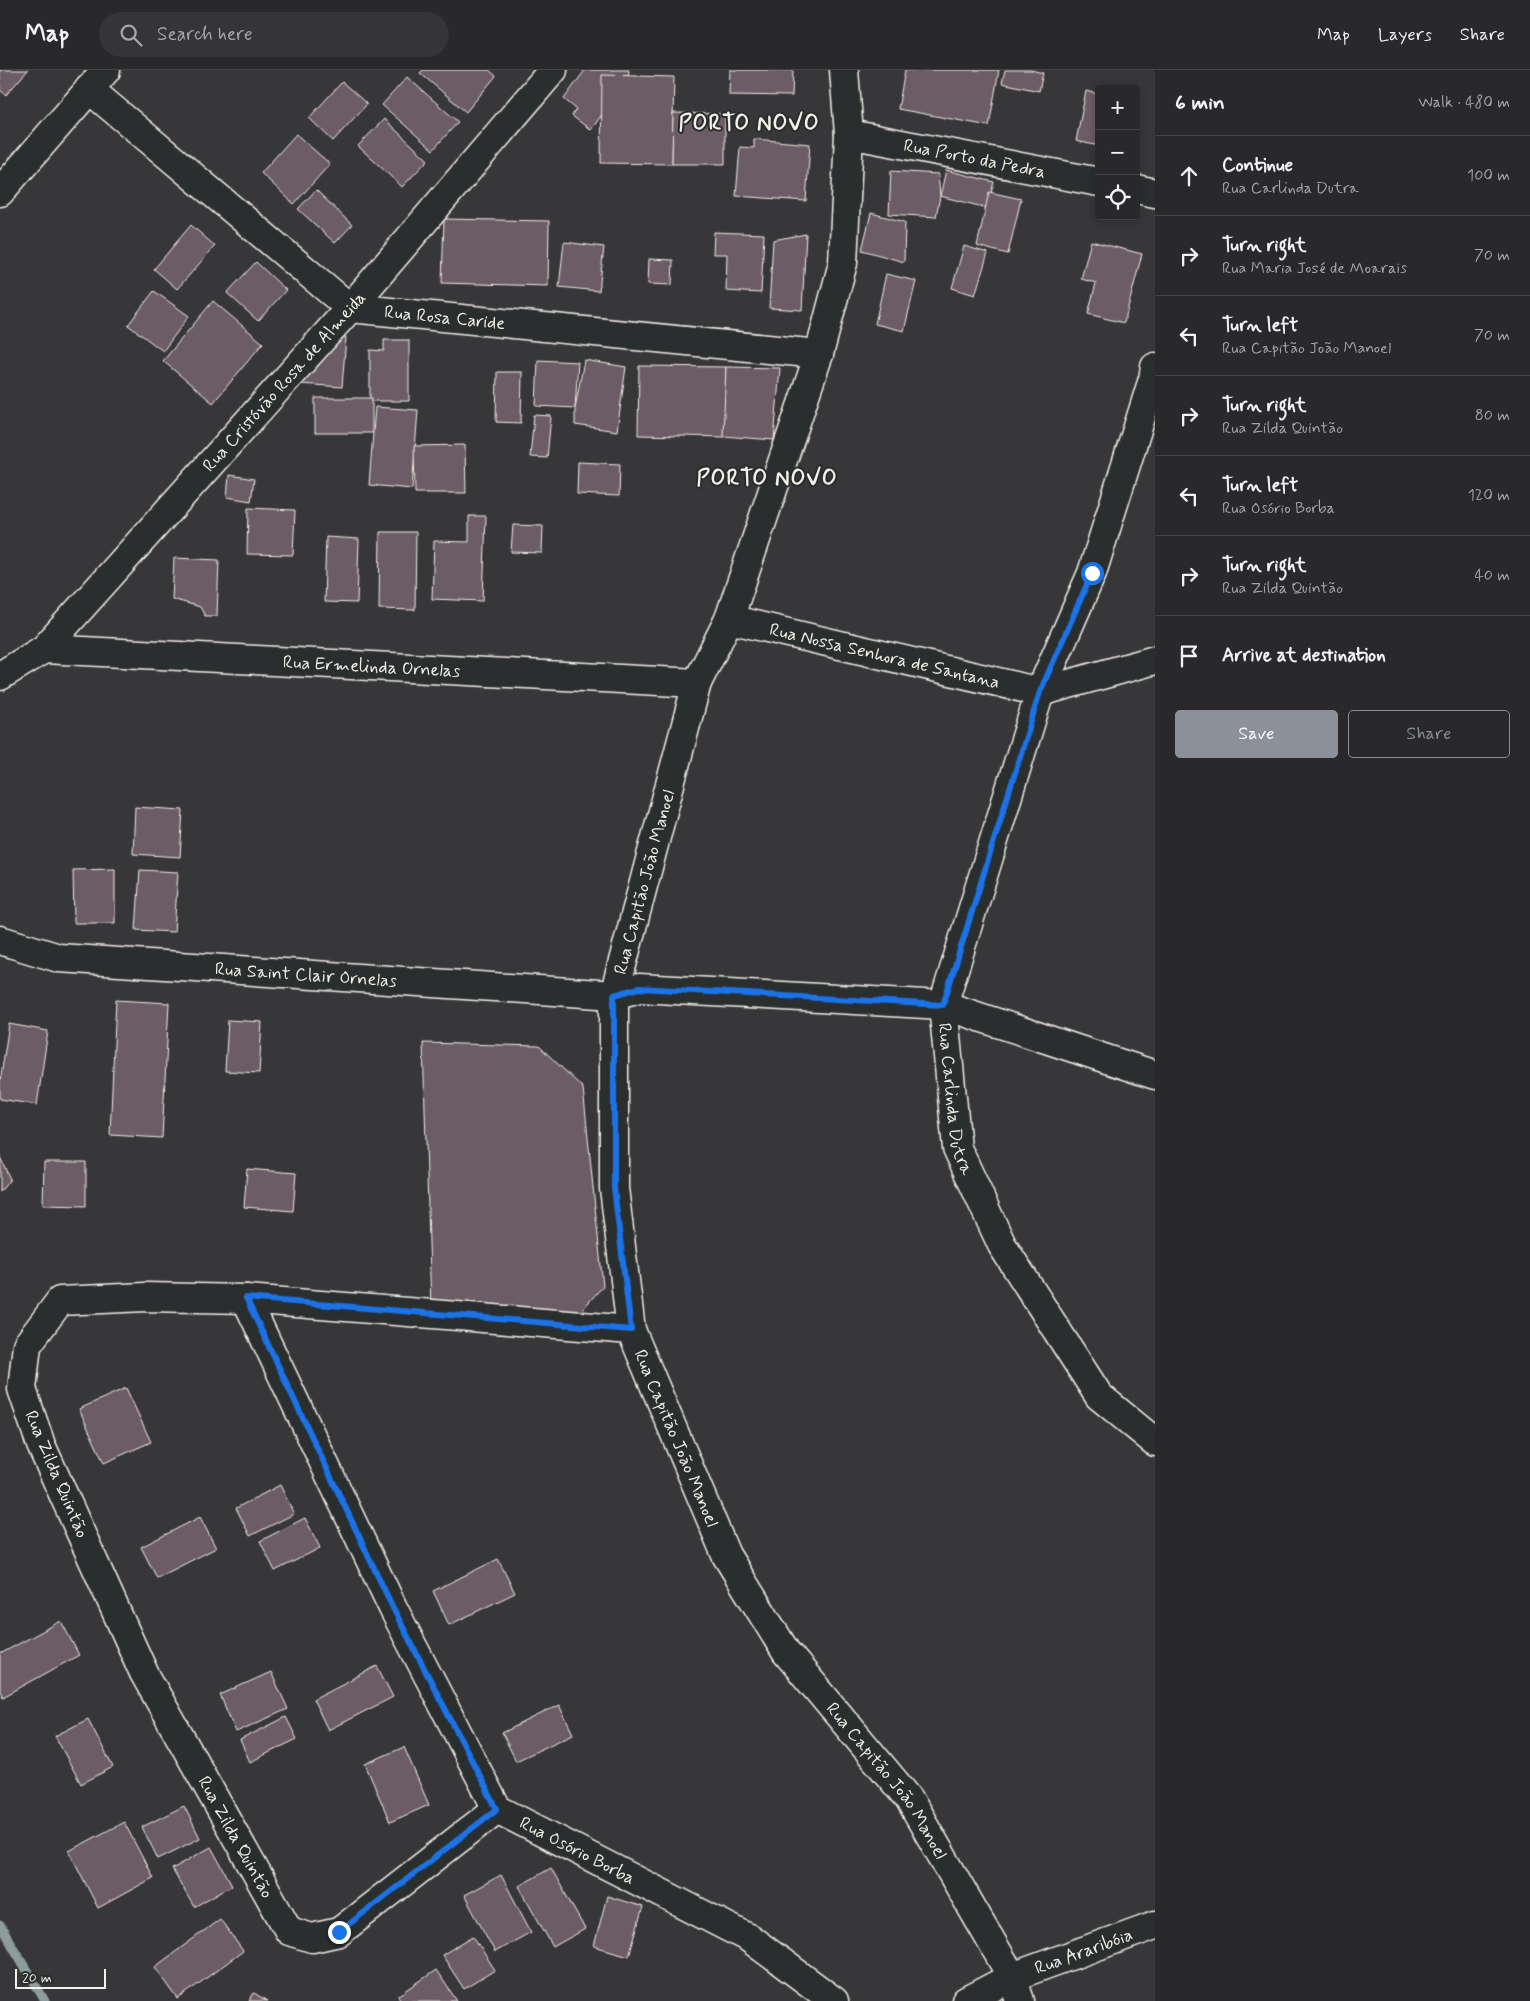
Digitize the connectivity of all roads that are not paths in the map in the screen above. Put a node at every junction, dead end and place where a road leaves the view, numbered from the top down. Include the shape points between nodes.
1 (553, 70) edge
2 (844, 70) edge
3 (97, 80) edge
4 (848, 134) junction
5 (1095, 181) edge
6 (1140, 190) edge
7 (0, 192) edge
8 (1155, 193) edge
9 (350, 308) junction
10 (819, 354) junction
11 (1155, 366) edge
12 (729, 619) junction
13 (44, 649) junction
14 (1155, 660) edge
15 (0, 676) edge
16 (697, 683) junction
17 (1040, 692) junction
18 (0, 940) edge
19 (614, 995) junction
20 (943, 1005) junction
21 (1155, 1075) edge
22 (246, 1298) junction
23 (631, 1330) junction
24 (1155, 1442) edge
25 (497, 1809) junction
26 (1155, 1925) edge
27 (1016, 1989) edge
28 (834, 2001) edge
29 (966, 2001) edge

1 - 9 street, Rua Cristóvão Rosa de Almeida
2 - 4 street, Rua Capitão João Manoel
3 - 7 street
3 - 9 street
4 - 5 street, Rua Porto da Pedra
4 - 10 street, Rua Capitão João Manoel via 843,262
6 - 8 street
9 - 10 street, Rua Rosa Caride
9 - 13 street, Rua Cristóvão Rosa de Almeida
10 - 12 street, Rua Capitão João Manoel
11 - 17 street, Rua Carlinda Dutra via 1092,573
12 - 16 street, Rua Capitão João Manoel
12 - 17 street, Rua Nossa Senhora de Santana
13 - 15 street, Rua Cristóvão Rosa de Almeida
13 - 16 street, Rua Ermelinda Ornelas
14 - 17 street
16 - 19 street, Rua Capitão João Manoel
17 - 20 street, Rua Carlinda Dutra
18 - 19 street, Rua Saint Clair Ornelas via 59,958
19 - 20 street, Rua Saint Clair Ornelas via 639,988
19 - 23 street, Rua Capitão João Manoel via 614,1188
20 - 21 street, Rua Saint Clair Ornelas
20 - 24 street, Rua Carlinda Dutra via 957,1148 1002,1246 1099,1396
22 - 23 street, Rua Zilda Quintão
22 - 25 street, Rua Osório Borba via 393,1608
22 - 25 street, Rua Zilda Quintão via 144,1297 60,1301 27,1345 22,1389 41,1444 144,1673 289,1931 312,1938 339,1932
23 - 27 street, Rua Capitão João Manoel via 726,1555 786,1652 910,1799
25 - 28 street, Rua Osório Borba via 749,1938
26 - 27 street, Rua Araribóia
27 - 29 street

